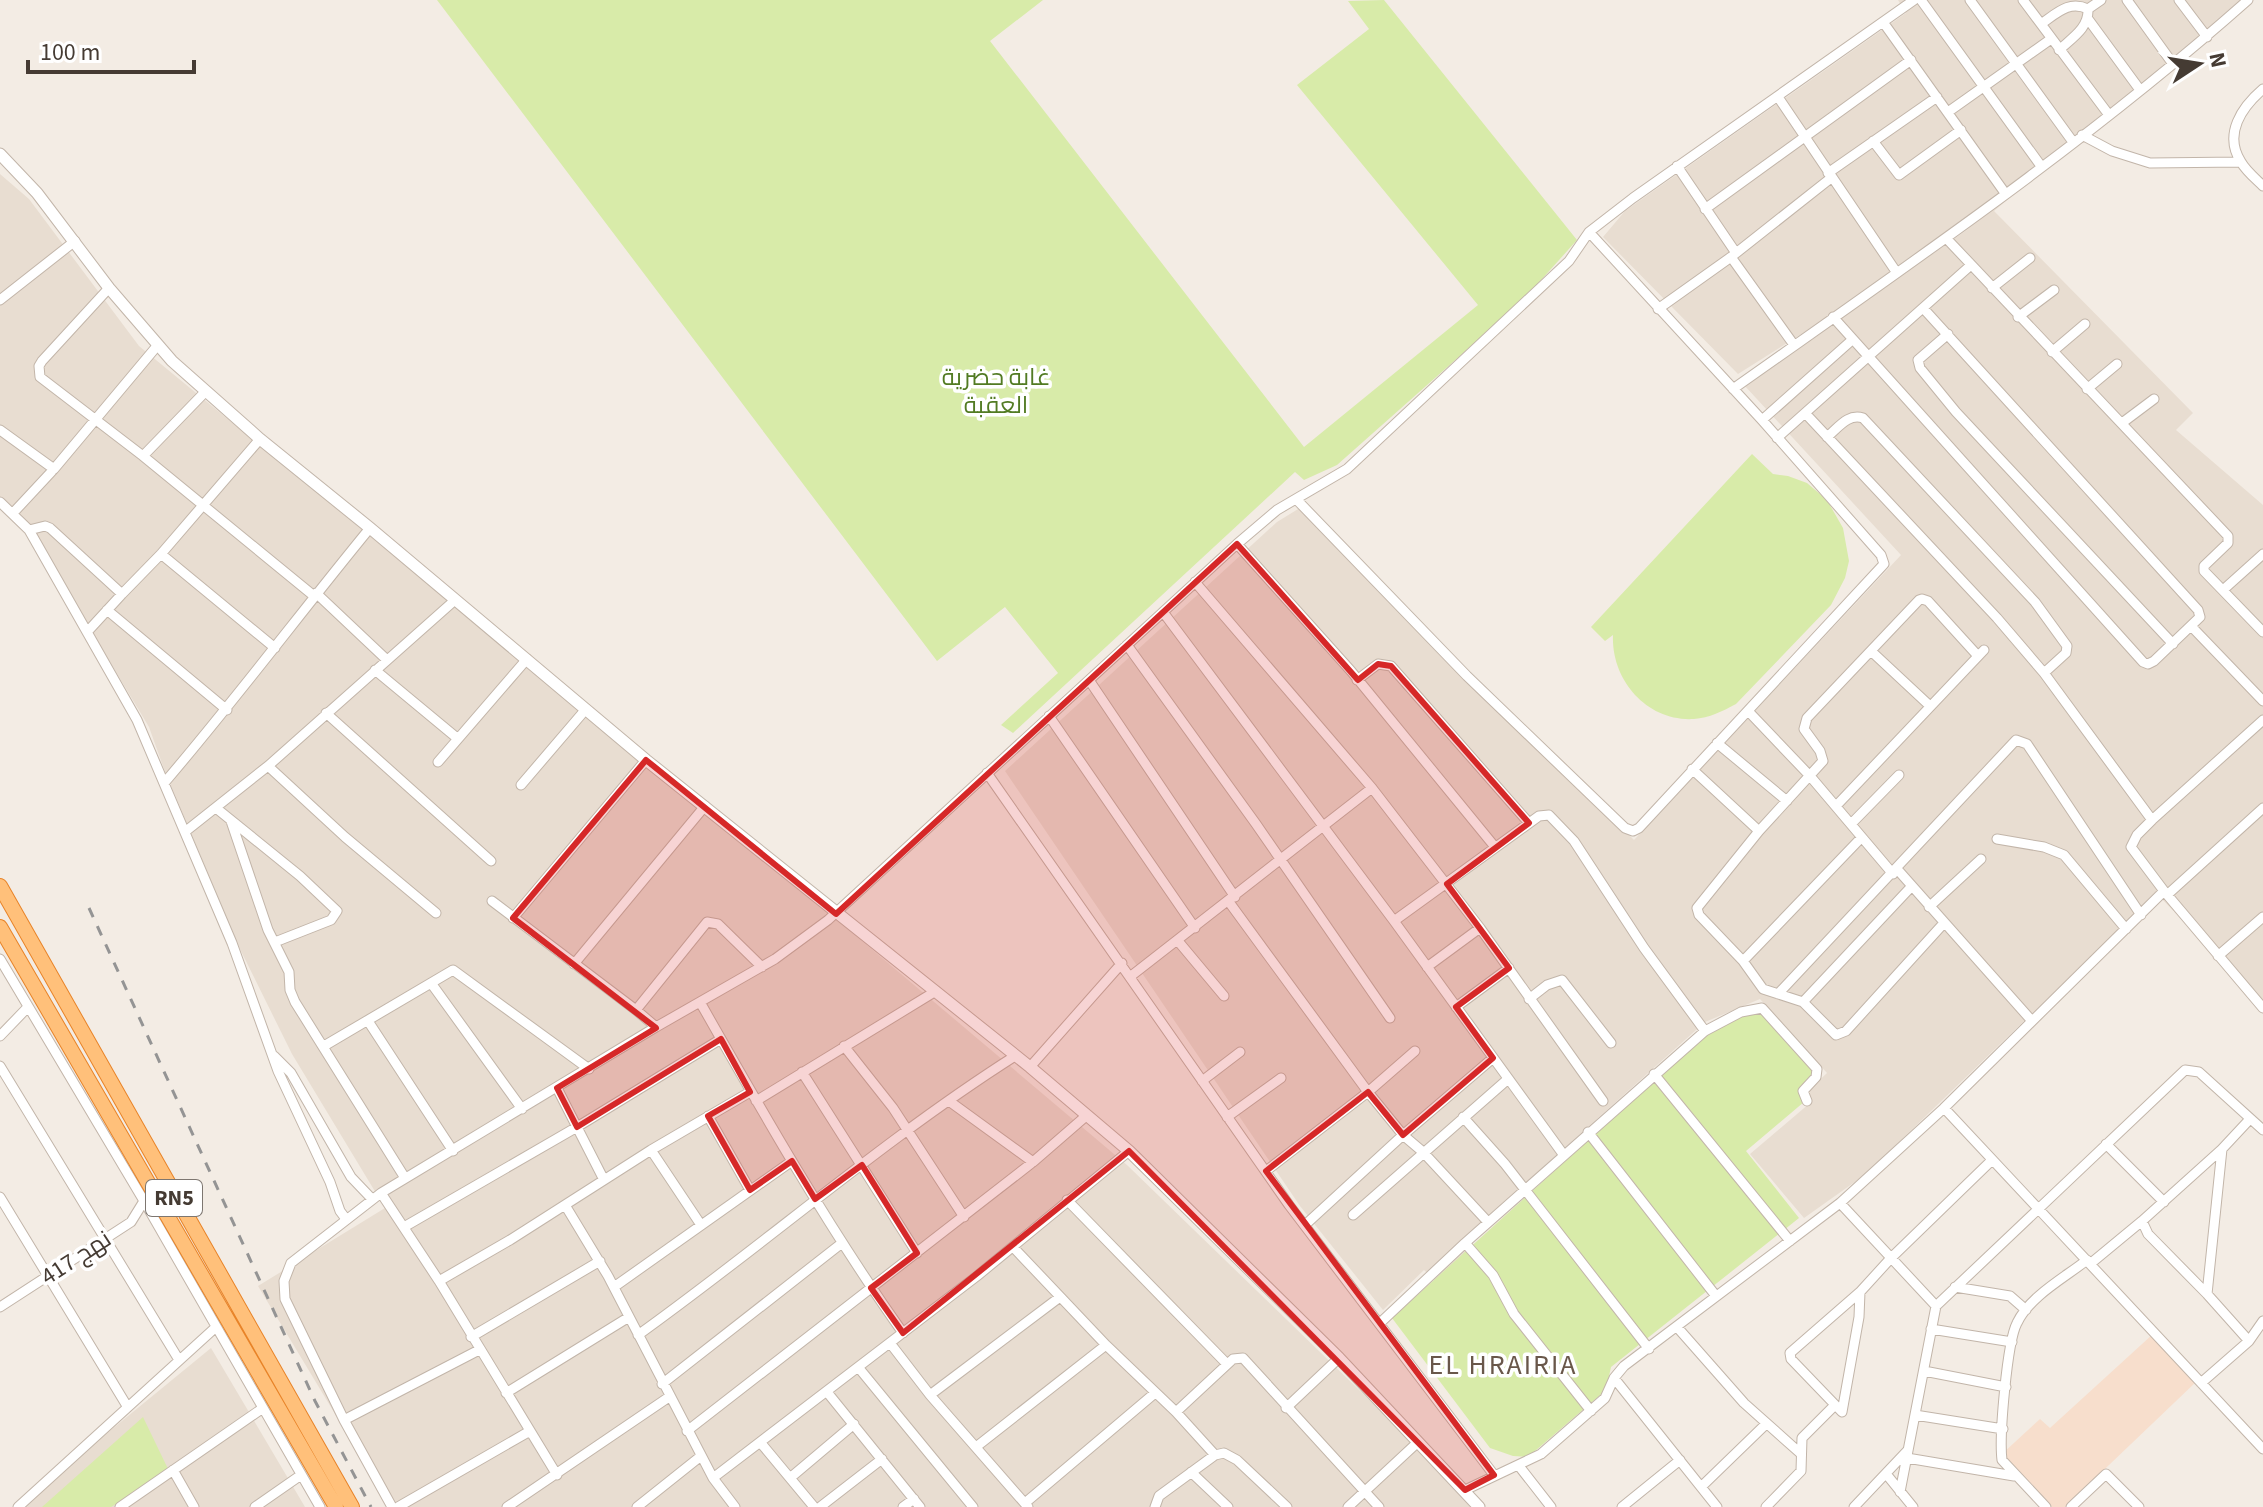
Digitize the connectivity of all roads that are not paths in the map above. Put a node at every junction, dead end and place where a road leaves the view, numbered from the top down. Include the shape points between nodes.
1 (1914, 0) edge
2 (1921, 0) edge
3 (1970, 0) edge
4 (2023, 0) edge
5 (2101, 0) edge
6 (2127, 0) edge
7 (2179, 0) edge
8 (2248, 0) edge
9 (2076, 2) edge
10 (2088, 14) junction
11 (1883, 22) junction
12 (2041, 24) junction
13 (2207, 37) junction
14 (2051, 39) junction
15 (2059, 50) junction
16 (1911, 60) junction
17 (2173, 64) junction
18 (2015, 65) junction
19 (1983, 87) junction
20 (2263, 89) edge
21 (2140, 90) junction
22 (1778, 97) junction
23 (1937, 97) junction
24 (1948, 112) junction
25 (2109, 115) junction
26 (1961, 130) junction
27 (2082, 135) junction
28 (1805, 137) junction
29 (1873, 141) junction
30 (2073, 142) junction
31 (0, 154) edge
32 (2240, 162) junction
33 (1677, 166) junction
34 (2041, 166) junction
35 (1830, 175) junction
36 (2263, 186) edge
37 (2005, 193) junction
38 (1705, 209) junction
39 (1589, 232) junction
40 (1946, 238) junction
41 (75, 241) junction
42 (1734, 255) junction
43 (2030, 258) dead end
44 (1971, 265) junction
45 (1897, 273) junction
46 (109, 288) junction
47 (1992, 288) junction
48 (2054, 290) dead end
49 (0, 299) edge
50 (1923, 308) junction
51 (1658, 309) junction
52 (1833, 317) junction
53 (2018, 317) junction
54 (2085, 324) dead end
55 (1948, 334) junction
56 (1852, 340) junction
57 (1794, 345) junction
58 (157, 346) junction
59 (2052, 352) junction
60 (1869, 357) junction
61 (2117, 364) dead end
62 (1733, 389) junction
63 (2087, 389) junction
64 (206, 391) junction
65 (2154, 399) dead end
66 (1805, 413) junction
67 (96, 419) junction
68 (1762, 420) junction
69 (2122, 423) junction
70 (0, 430) edge
71 (1827, 437) junction
72 (1777, 438) junction
73 (260, 439) junction
74 (143, 456) junction
75 (54, 469) junction
76 (1296, 499) junction
77 (0, 502) edge
78 (202, 505) junction
79 (13, 513) junction
80 (370, 528) junction
81 (29, 530) junction
82 (1237, 544) junction
83 (161, 554) junction
84 (2263, 554) edge
85 (1195, 582) junction
86 (2223, 590) junction
87 (122, 594) junction
88 (315, 595) junction
89 (455, 600) junction
90 (107, 610) junction
91 (1163, 612) junction
92 (2191, 626) junction
93 (88, 631) junction
94 (2263, 632) edge
95 (2173, 644) junction
96 (1127, 645) junction
97 (275, 648) junction
98 (1871, 651) junction
99 (527, 659) junction
100 (387, 660) junction
101 (375, 670) junction
102 (2044, 673) junction
103 (1089, 680) junction
104 (1357, 680) junction
105 (2263, 701) edge
106 (1930, 706) junction
107 (586, 709) junction
108 (227, 710) junction
109 (1749, 712) junction
110 (326, 713) junction
111 (1049, 716) junction
112 (2263, 720) edge
113 (457, 738) junction
114 (1717, 743) junction
115 (646, 760) junction
116 (438, 762) dead end
117 (268, 766) junction
118 (1692, 769) junction
119 (987, 773) junction
120 (1899, 775) dead end
121 (1810, 776) junction
122 (165, 782) junction
123 (521, 785) dead end
124 (1372, 788) junction
125 (1787, 801) junction
126 (705, 806) junction
127 (1836, 806) junction
128 (216, 808) junction
129 (2263, 808) edge
130 (2152, 820) junction
131 (231, 821) junction
132 (1529, 823) junction
133 (1851, 824) junction
134 (1322, 828) junction
135 (186, 831) junction
136 (1759, 831) junction
137 (1861, 838) junction
138 (1997, 839) dead end
139 (1495, 847) junction
140 (1981, 859) dead end
141 (491, 861) dead end
142 (1281, 861) junction
143 (1895, 872) junction
144 (1447, 884) junction
145 (0, 886) edge
146 (1911, 887) junction
147 (2166, 893) junction
148 (1232, 899) junction
149 (492, 901) dead end
150 (1929, 907) junction
151 (436, 913) dead end
152 (836, 914) junction
153 (2141, 915) junction
154 (2263, 917) edge
155 (513, 918) junction
156 (1394, 921) junction
157 (1944, 923) junction
158 (0, 927) edge
159 (1195, 928) junction
160 (1480, 928) junction
161 (2126, 929) junction
162 (1178, 941) junction
163 (275, 942) junction
164 (2218, 956) junction
165 (0, 959) edge
166 (1743, 961) junction
167 (1122, 963) junction
168 (574, 964) junction
169 (762, 967) junction
170 (1427, 967) junction
171 (1509, 968) junction
172 (1131, 976) junction
173 (431, 983) junction
174 (936, 991) junction
175 (1778, 994) junction
176 (1224, 996) dead end
177 (1529, 999) junction
178 (700, 1002) junction
179 (1803, 1002) junction
180 (28, 1007) junction
181 (1456, 1007) junction
182 (2263, 1008) edge
183 (636, 1010) junction
184 (1390, 1018) dead end
185 (368, 1021) junction
186 (2032, 1021) junction
187 (656, 1027) junction
188 (1705, 1031) junction
189 (0, 1036) edge
190 (721, 1039) junction
191 (1611, 1043) dead end
192 (324, 1046) junction
193 (844, 1046) junction
194 (1415, 1051) dead end
195 (1240, 1052) dead end
196 (274, 1056) junction
197 (1015, 1056) junction
198 (1493, 1058) junction
199 (0, 1066) edge
200 (1030, 1067) junction
201 (589, 1069) junction
202 (802, 1072) junction
203 (1654, 1074) junction
204 (1281, 1078) dead end
205 (1508, 1079) junction
206 (1202, 1081) junction
207 (557, 1088) junction
208 (1368, 1092) junction
209 (753, 1096) junction
210 (949, 1101) junction
211 (1603, 1101) dead end
212 (1807, 1101) dead end
213 (1944, 1108) junction
214 (522, 1109) junction
215 (708, 1116) junction
216 (1086, 1116) junction
217 (1227, 1117) junction
218 (1463, 1117) junction
219 (2250, 1119) junction
220 (577, 1127) junction
221 (2263, 1130) edge
222 (908, 1131) junction
223 (1588, 1132) junction
224 (1403, 1135) junction
225 (2106, 1144) junction
226 (2222, 1149) junction
227 (651, 1150) junction
228 (453, 1151) junction
229 (1129, 1151) junction
230 (1423, 1152) junction
231 (1563, 1154) junction
232 (792, 1161) junction
233 (1991, 1161) junction
234 (1033, 1162) junction
235 (862, 1165) junction
236 (1266, 1171) junction
237 (405, 1178) junction
238 (604, 1180) junction
239 (750, 1190) junction
240 (1525, 1190) junction
241 (376, 1196) junction
242 (0, 1197) edge
243 (815, 1199) junction
244 (1067, 1200) junction
245 (144, 1201) junction
246 (2164, 1202) junction
247 (1840, 1203) junction
248 (565, 1205) junction
249 (2037, 1208) junction
250 (1353, 1215) dead end
251 (964, 1217) junction
252 (346, 1219) junction
253 (1487, 1221) junction
254 (2142, 1221) junction
255 (701, 1225) junction
256 (1305, 1225) junction
257 (404, 1227) junction
258 (104, 1239) junction
259 (1790, 1241) junction
260 (842, 1243) junction
261 (1465, 1243) junction
262 (1013, 1247) junction
263 (917, 1253) junction
264 (1891, 1258) junction
265 (600, 1261) junction
266 (2088, 1262) junction
267 (48, 1275) junction
268 (439, 1281) junction
269 (614, 1287) junction
270 (1955, 1287) junction
271 (871, 1288) junction
272 (1860, 1292) junction
273 (2207, 1294) junction
274 (1716, 1296) junction
275 (1060, 1297) junction
276 (1936, 1306) junction
277 (0, 1307) edge
278 (2026, 1310) junction
279 (629, 1317) junction
280 (2263, 1321) edge
281 (1380, 1323) junction
282 (216, 1327) junction
283 (1677, 1327) junction
284 (1931, 1329) junction
285 (903, 1333) junction
286 (638, 1335) junction
287 (471, 1337) junction
288 (2249, 1341) junction
289 (2012, 1342) junction
290 (890, 1343) junction
291 (1106, 1345) junction
292 (1649, 1349) junction
293 (479, 1350) junction
294 (1339, 1358) junction
295 (179, 1360) junction
296 (1227, 1364) junction
297 (858, 1367) junction
298 (1924, 1371) junction
299 (1614, 1378) junction
300 (2201, 1383) junction
301 (662, 1384) junction
302 (2006, 1387) junction
303 (827, 1392) junction
304 (506, 1393) junction
305 (1155, 1393) junction
306 (930, 1395) junction
307 (669, 1397) junction
308 (1835, 1405) junction
309 (127, 1406) junction
310 (263, 1408) junction
311 (1286, 1408) junction
312 (1591, 1411) junction
313 (1176, 1412) junction
314 (1915, 1415) junction
315 (344, 1420) junction
316 (854, 1424) junction
317 (1766, 1424) junction
318 (2003, 1429) junction
319 (530, 1431) junction
320 (687, 1431) junction
321 (760, 1442) junction
322 (1418, 1442) junction
323 (976, 1447) junction
324 (2263, 1449) edge
325 (1800, 1453) junction
326 (1908, 1454) junction
327 (1215, 1455) junction
328 (701, 1456) junction
329 (882, 1459) junction
330 (1680, 1460) junction
331 (1519, 1466) junction
332 (173, 1470) junction
333 (1191, 1472) junction
334 (301, 1475) junction
335 (557, 1475) junction
336 (1494, 1475) junction
337 (1887, 1475) junction
338 (2015, 1476) junction
339 (713, 1478) junction
340 (790, 1478) junction
341 (1701, 1487) junction
342 (1465, 1490) junction
343 (1364, 1492) junction
344 (1900, 1492) junction
345 (917, 1503) edge
346 (1027, 1505) edge
347 (18, 1507) edge
348 (120, 1507) edge
349 (194, 1507) edge
350 (255, 1507) edge
351 (320, 1507) edge
352 (336, 1507) edge
353 (352, 1507) edge
354 (392, 1507) edge
355 (398, 1507) edge
356 (507, 1507) edge
357 (637, 1507) edge
358 (735, 1507) edge
359 (814, 1507) edge
360 (820, 1507) edge
361 (903, 1507) edge
362 (973, 1507) edge
363 (1155, 1507) edge
364 (1228, 1507) edge
365 (1287, 1507) edge
366 (1348, 1507) edge
367 (1379, 1507) edge
368 (1479, 1507) edge
369 (1551, 1507) edge
370 (1622, 1507) edge
371 (1717, 1507) edge
372 (1766, 1507) edge
373 (1854, 1507) edge
374 (1913, 1507) edge
375 (2046, 1507) edge
376 (2071, 1507) edge
377 (2139, 1507) edge

1 - 11 street
2 - 19 street
3 - 18 street
4 - 12 street
5 - 10 street
6 - 17 street
7 - 13 street
8 - 13 street
9 - 10 street
9 - 12 street
10 - 15 street via 2084,27
10 - 21 street
11 - 16 street
11 - 22 street
12 - 14 street
13 - 17 street
14 - 15 street
14 - 18 street
15 - 25 street
16 - 23 street
16 - 28 street
17 - 21 street
18 - 19 street
18 - 30 street
19 - 24 street
19 - 34 street
20 - 32 street via 2238,116 2234,145
21 - 25 street
22 - 28 street
22 - 33 street
23 - 24 street
23 - 29 street
24 - 26 street
25 - 27 street
26 - 29 street via 1899,175
26 - 37 street
27 - 30 street
27 - 32 street via 2150,163
28 - 35 street
28 - 38 street
29 - 35 street
30 - 34 street
31 - 41 street
32 - 36 street
33 - 38 street
33 - 39 street
34 - 37 street
35 - 42 street
35 - 45 street
37 - 40 street
38 - 42 street
39 - 51 street
39 - 76 street via 1569,261 1347,469
40 - 44 street
40 - 45 street
41 - 46 street
41 - 49 street
42 - 51 street
42 - 57 street
43 - 47 street
44 - 47 street
44 - 50 street
45 - 52 street
46 - 58 street
46 - 67 street via 39,366 40,377
47 - 53 street
48 - 53 street
50 - 55 street
50 - 60 street
51 - 62 street
52 - 56 street
52 - 57 street
53 - 59 street
54 - 59 street
55 - 92 street via 2198,610 2200,617
55 - 95 street via 1918,360 1920,368
56 - 60 street
56 - 68 street
57 - 62 street
58 - 64 street
58 - 67 street
59 - 63 street
60 - 66 street
60 - 95 street via 2143,662 2154,661
61 - 63 street
62 - 68 street
63 - 69 street
64 - 73 street
64 - 74 street
65 - 69 street
66 - 71 street
66 - 72 street
67 - 74 street
67 - 75 street
68 - 72 street
69 - 86 street via 2228,536 2228,543 2204,570
70 - 75 street
71 - 102 street
71 - 102 street via 1849,418 1863,418 2035,602 2067,646
72 - 109 street via 1884,564
73 - 78 street
73 - 80 street
74 - 78 street
75 - 79 street
76 - 82 street
76 - 118 street via 1467,676 1625,828 1639,828
77 - 79 street
78 - 83 street
78 - 88 street
79 - 81 street
80 - 88 street
80 - 89 street
81 - 87 street via 50,528
81 - 93 street
82 - 85 street
82 - 104 street
83 - 87 street
83 - 97 street
84 - 86 street
85 - 91 street
85 - 124 street
86 - 94 street
87 - 90 street
88 - 97 street
88 - 100 street
89 - 99 street
89 - 100 street
90 - 93 street
90 - 108 street
91 - 96 street
91 - 134 street
92 - 95 street
92 - 105 street
93 - 122 street
96 - 103 street
96 - 142 street
97 - 108 street
98 - 106 street
98 - 106 street via 1922,599 1928,601 1981,653
98 - 121 street via 1805,722 1804,729 1823,758
99 - 107 street
99 - 113 street
100 - 101 street
101 - 110 street
101 - 113 street
102 - 130 street
103 - 111 street
103 - 148 street
104 - 132 street via 1378,664 1391,666
104 - 139 street
106 - 127 street
107 - 115 street
107 - 123 street
108 - 122 street
109 - 114 street
109 - 121 street
110 - 117 street
110 - 141 street
111 - 119 street
111 - 159 street
112 - 130 street
113 - 116 street
114 - 118 street
114 - 125 street
115 - 126 street
115 - 155 street
117 - 128 street
117 - 151 street
118 - 136 street
119 - 152 street
119 - 167 street
120 - 133 street
121 - 125 street
121 - 127 street
122 - 135 street
124 - 134 street
124 - 144 street
125 - 136 street
126 - 152 street
126 - 168 street
127 - 133 street
128 - 131 street
128 - 135 street
129 - 147 street
130 - 147 street via 2131,847
131 - 163 street
131 - 163 street via 337,911 331,920
132 - 139 street
132 - 188 street via 1549,815 1574,841
133 - 137 street
134 - 142 street
134 - 156 street
135 - 196 street
136 - 166 street via 1697,908
137 - 143 street
137 - 166 street
138 - 161 street via 2064,855
139 - 144 street
140 - 150 street
142 - 148 street
142 - 184 street
143 - 146 street
143 - 153 street via 2012,742 2020,740
143 - 175 street
144 - 156 street
144 - 160 street
145 - 353 highway, RN5
146 - 150 street
146 - 179 street
147 - 153 street
147 - 164 street
148 - 159 street
148 - 208 street
149 - 155 street
150 - 157 street
152 - 169 street
152 - 174 street
153 - 161 street
154 - 164 street
155 - 168 street
156 - 170 street
157 - 179 street via 1842,1033 1836,1035
157 - 186 street
158 - 352 highway, RN5
159 - 162 street
160 - 170 street
160 - 171 street
161 - 186 street
162 - 172 street
162 - 176 street
163 - 192 street via 295,1002
164 - 182 street
165 - 180 street
166 - 175 street via 1763,989
167 - 172 street
167 - 200 street
168 - 183 street
169 - 178 street
169 - 183 street via 718,924 707,922
170 - 181 street
171 - 177 street
171 - 181 street
172 - 206 street
173 - 185 street
173 - 201 street via 448,971 458,971
173 - 214 street
174 - 193 street
174 - 197 street
175 - 179 street
177 - 191 street via 1562,980
177 - 211 street
178 - 187 street
178 - 190 street
180 - 189 street
180 - 245 street
181 - 198 street
183 - 187 street
185 - 192 street
185 - 228 street
186 - 213 street
187 - 201 street
188 - 203 street
188 - 212 street via 1741,1012 1762,1008 1817,1069 1803,1091
190 - 209 street
190 - 220 street
192 - 237 street
193 - 202 street
193 - 222 street
194 - 208 street
195 - 206 street
196 - 241 street via 291,1073 351,1177
196 - 252 street
197 - 200 street
197 - 210 street
198 - 205 street
198 - 224 street
199 - 258 street
200 - 216 street
201 - 207 street
202 - 209 street
202 - 235 street
203 - 223 street
203 - 259 street
204 - 217 street
205 - 218 street
205 - 231 street
206 - 217 street
207 - 214 street
207 - 220 street
208 - 224 street
208 - 236 street
209 - 215 street
209 - 232 street
210 - 222 street
210 - 234 street
213 - 233 street
213 - 247 street
214 - 228 street
215 - 227 street
215 - 239 street
216 - 229 street
216 - 234 street
217 - 236 street
218 - 230 street
218 - 240 street
219 - 221 street
219 - 225 street via 2190,1069
219 - 226 street
220 - 238 street
220 - 257 street
222 - 235 street
222 - 251 street
223 - 231 street
223 - 274 street
224 - 230 street
224 - 256 street
225 - 246 street
225 - 249 street
226 - 246 street
226 - 273 street
227 - 238 street
227 - 255 street
228 - 237 street
229 - 244 street
229 - 294 street
230 - 250 street
230 - 253 street
231 - 240 street
232 - 239 street
232 - 243 street
233 - 249 street
233 - 264 street
234 - 251 street
235 - 243 street
235 - 263 street
236 - 256 street
237 - 241 street
238 - 248 street
239 - 255 street
240 - 253 street
240 - 292 street
241 - 252 street
241 - 257 street
242 - 267 street
243 - 260 street
243 - 286 street
244 - 262 street
244 - 296 street
245 - 258 street, نهج 417 via 133,1220
245 - 282 street
246 - 254 street
247 - 259 street
247 - 264 street
248 - 265 street
248 - 268 street
249 - 266 street
249 - 270 street
251 - 263 street
252 - 315 street via 291,1263 283,1290
253 - 261 street
254 - 266 street
254 - 273 street via 2148,1234
255 - 269 street
256 - 281 street
257 - 268 street
258 - 267 street, نهج 417
258 - 295 street
259 - 274 street
260 - 271 street
260 - 301 street
261 - 281 street
261 - 312 street
262 - 275 street
262 - 285 street
263 - 271 street
264 - 272 street
264 - 276 street
265 - 269 street
265 - 287 street
266 - 278 street
266 - 300 street
267 - 277 street, نهج 417
267 - 309 street
268 - 287 street
269 - 279 street
270 - 276 street
270 - 278 street via 2010,1296
271 - 285 street
271 - 320 street
272 - 308 street via 1842,1412
272 - 308 street via 1790,1353
273 - 288 street
274 - 283 street
275 - 291 street
275 - 306 street
276 - 284 street
278 - 289 street
279 - 286 street
279 - 304 street
280 - 288 street
281 - 336 street
282 - 295 street
282 - 310 street
283 - 292 street
283 - 317 street
284 - 289 street
284 - 298 street
285 - 290 street
286 - 301 street
287 - 293 street
288 - 300 street
289 - 302 street
290 - 297 street
290 - 306 street
291 - 305 street
291 - 323 street
292 - 299 street
293 - 304 street
293 - 315 street
294 - 311 street
294 - 322 street
295 - 309 street
296 - 311 street via 1238,1357 1247,1361
296 - 313 street
297 - 303 street
297 - 362 street
298 - 302 street
298 - 314 street
299 - 312 street via 1608,1394
299 - 330 street
300 - 324 street
301 - 307 street
302 - 318 street
303 - 316 street
303 - 321 street
304 - 319 street
305 - 313 street
305 - 346 street
306 - 323 street
307 - 320 street
307 - 335 street
308 - 325 street via 1804,1434
309 - 347 street
310 - 332 street
310 - 334 street
311 - 343 street
312 - 331 street
313 - 327 street
314 - 318 street
314 - 326 street
315 - 354 street
316 - 329 street
316 - 340 street
317 - 325 street
317 - 341 street
318 - 338 street via 2002,1460
319 - 335 street
319 - 355 street
320 - 328 street
321 - 339 street
321 - 340 street
322 - 342 street
322 - 343 street
323 - 346 street
325 - 372 street via 1801,1471
326 - 337 street
326 - 338 street
326 - 344 street
327 - 333 street
327 - 365 street via 1232,1456
328 - 339 street
328 - 357 street
329 - 345 street
329 - 360 street
330 - 341 street
330 - 370 street
331 - 336 street
331 - 369 street
332 - 348 street
332 - 349 street
333 - 363 street via 1159,1496
333 - 364 street
334 - 350 street
334 - 351 street
335 - 356 street
336 - 342 street
337 - 344 street
337 - 373 street
338 - 375 street
339 - 358 street
340 - 359 street
341 - 371 street
342 - 368 street
343 - 366 street
343 - 367 street
344 - 374 street
345 - 361 street
376 - 377 street via 2106,1474

